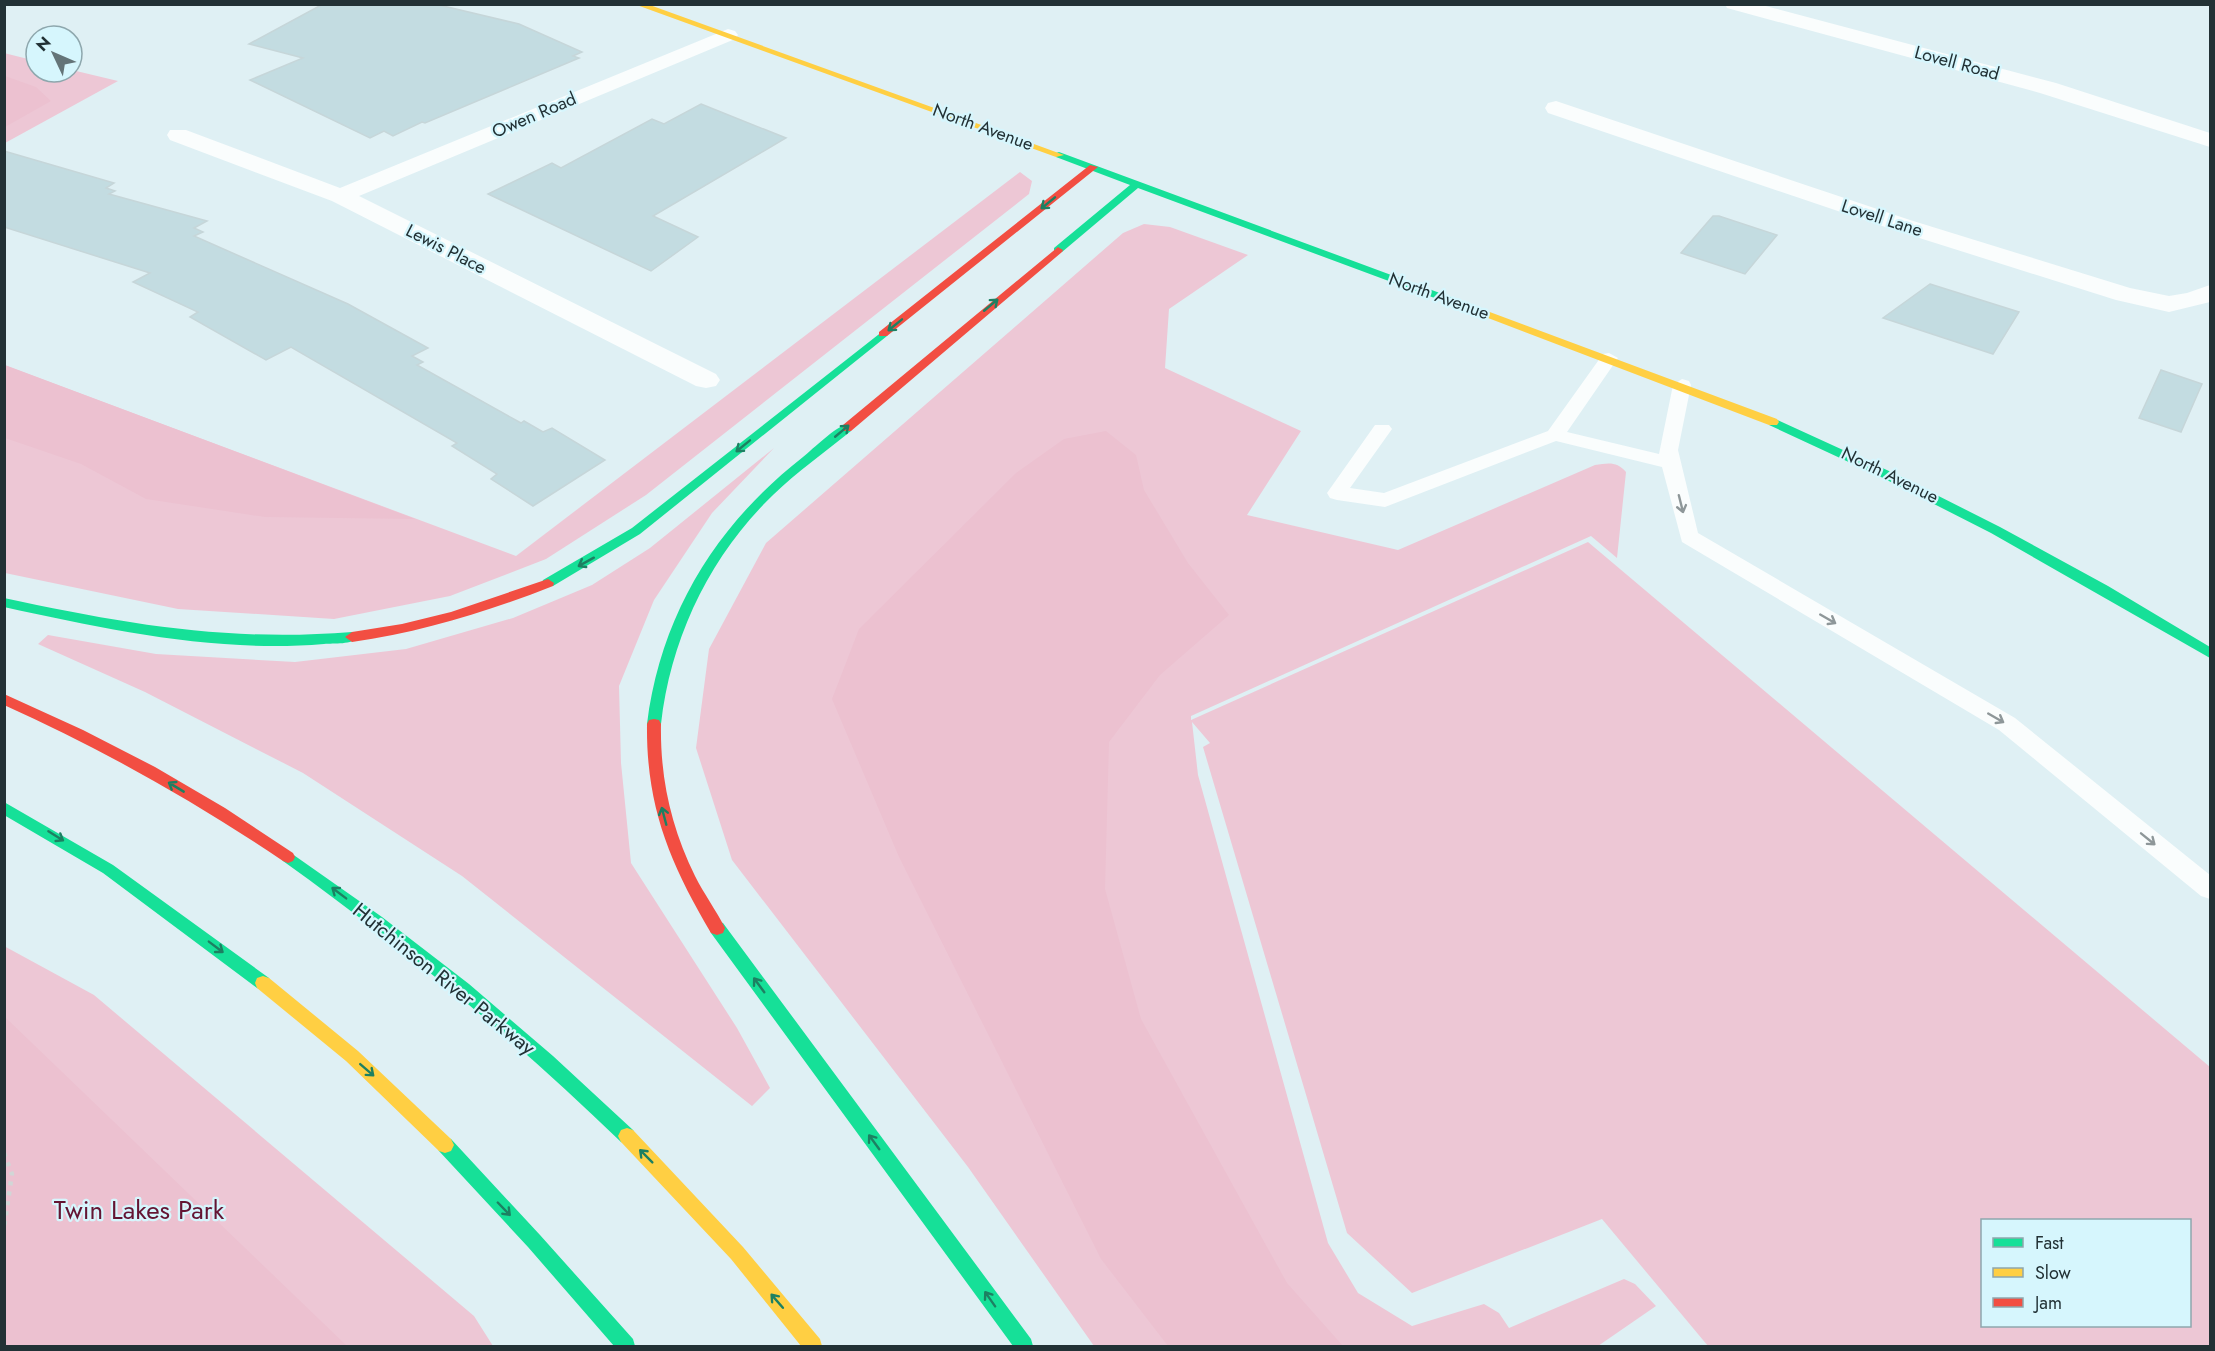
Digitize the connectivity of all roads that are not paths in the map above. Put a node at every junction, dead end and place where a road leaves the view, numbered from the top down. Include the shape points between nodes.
1 (638, 4) edge
2 (1734, 4) edge
3 (728, 35) junction
4 (1556, 108) dead end
5 (2178, 128) junction
6 (2211, 134) edge
7 (178, 135) dead end
8 (2211, 140) edge
9 (1094, 167) junction
10 (1137, 184) junction
11 (340, 196) junction
12 (2211, 292) edge
13 (1609, 358) junction
14 (706, 381) dead end
15 (1682, 385) junction
16 (1382, 429) dead end
17 (1555, 435) junction
18 (1671, 463) junction
19 (4, 602) edge
20 (2211, 653) edge
21 (4, 699) edge
22 (4, 808) edge
23 (4, 815) edge
24 (34, 823) junction
25 (2211, 889) edge
26 (626, 1347) edge
27 (813, 1347) edge
28 (1024, 1347) edge

1 - 3 main road, North Avenue
2 - 5 street, Lovell Road via 2049,87
3 - 9 main road, North Avenue
3 - 11 street, Owen Road
4 - 12 street, Lovell Lane via 1890,221 2126,295 2169,304 2194,300
5 - 6 street, Lovell Road
5 - 8 street, Lovell Road
7 - 11 street, Lewis Place
9 - 10 main road, North Avenue
9 -> 19 main road via 636,531 554,579 507,598 460,615 402,628 293,643 182,637
10 - 13 main road, North Avenue
28 -> 10 main road via 721,934 692,886 671,843 658,797 653,752 654,704 665,654 685,606 730,536 760,501
11 - 14 street, Lewis Place
13 - 15 main road, North Avenue
13 - 17 lane
15 - 18 lane via 1668,450
15 - 20 main road, North Avenue via 1864,461 1967,512
16 - 17 lane via 1337,493 1385,500
17 - 18 lane
18 -> 25 lane via 1689,537 2007,724
27 -> 21 main road, Hutchinson River Parkway via 698,1208 598,1107 415,951 245,828 70,726
22 - 24 main road
23 - 24 main road
24 -> 26 main road via 117,874 196,932 372,1073 547,1252

